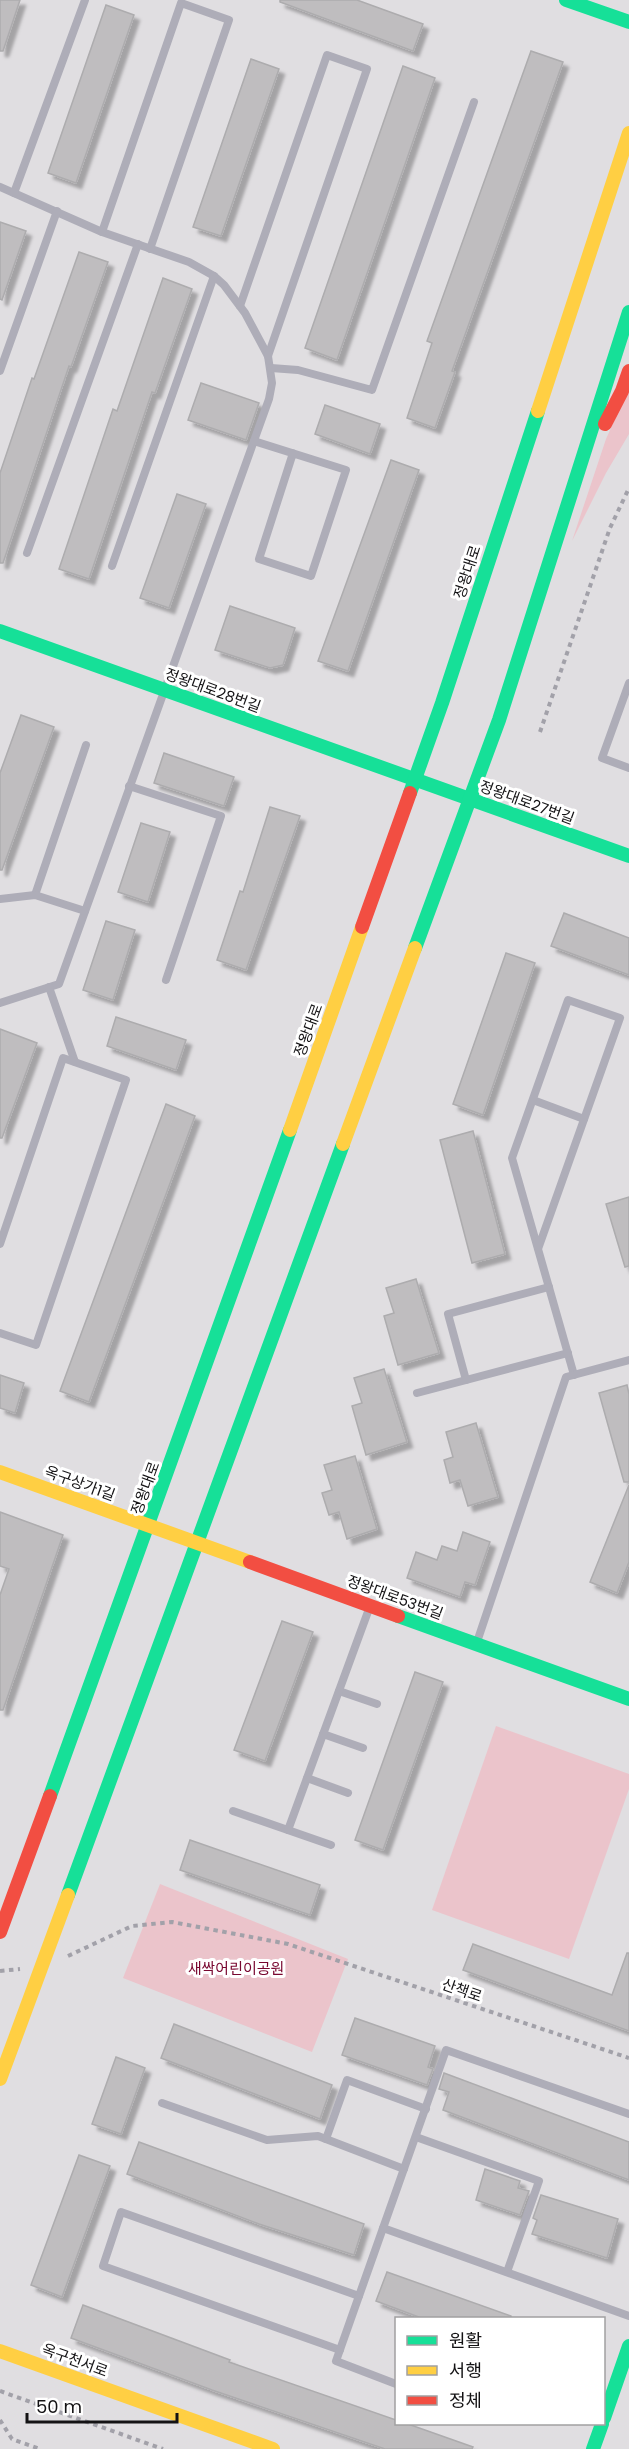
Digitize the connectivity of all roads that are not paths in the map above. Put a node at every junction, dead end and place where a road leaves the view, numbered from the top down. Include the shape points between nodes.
1 (85, 0) edge
2 (566, 0) edge
3 (629, 22) edge
4 (474, 102) dead end
5 (629, 133) edge
6 (0, 187) edge
7 (14, 193) junction
8 (57, 211) junction
9 (102, 232) junction
10 (138, 244) junction
11 (150, 249) junction
12 (214, 276) junction
13 (240, 306) junction
14 (629, 312) edge
15 (268, 356) junction
16 (271, 368) junction
17 (0, 371) edge
18 (629, 371) edge
19 (254, 441) junction
20 (293, 453) junction
21 (576, 478) junction
22 (27, 553) dead end
23 (112, 566) dead end
24 (0, 631) edge
25 (629, 683) edge
26 (164, 689) junction
27 (86, 745) dead end
28 (629, 768) edge
29 (414, 779) junction
30 (129, 786) junction
31 (470, 799) junction
32 (629, 856) edge
33 (35, 895) junction
34 (0, 899) edge
35 (85, 911) junction
36 (166, 980) dead end
37 (50, 987) junction
38 (0, 1003) edge
39 (75, 1062) junction
40 (532, 1100) junction
41 (584, 1119) junction
42 (0, 1244) edge
43 (538, 1249) junction
44 (549, 1287) junction
45 (0, 1332) edge
46 (568, 1353) junction
47 (629, 1360) edge
48 (574, 1375) junction
49 (466, 1380) junction
50 (417, 1393) dead end
51 (0, 1472) edge
52 (149, 1526) junction
53 (197, 1543) junction
54 (370, 1605) junction
55 (476, 1644) junction
56 (339, 1690) junction
57 (629, 1699) edge
58 (377, 1704) dead end
59 (323, 1734) junction
60 (363, 1748) dead end
61 (307, 1779) junction
62 (348, 1793) dead end
63 (233, 1811) dead end
64 (288, 1830) junction
65 (331, 1845) dead end
66 (0, 1932) edge
67 (0, 2079) edge
68 (162, 2103) dead end
69 (426, 2109) junction
70 (629, 2114) edge
71 (416, 2137) junction
72 (326, 2139) junction
73 (404, 2169) junction
74 (383, 2228) junction
75 (507, 2272) junction
76 (359, 2296) junction
77 (629, 2316) edge
78 (629, 2346) edge
79 (340, 2350) junction
80 (0, 2351) edge
81 (395, 2384) edge
82 (605, 2412) edge
83 (602, 2425) edge
84 (273, 2449) edge
85 (593, 2449) edge

1 - 7 lane
2 - 3 street
4 - 16 lane via 372,390 298,370
5 - 29 street, 정왕대로
6 - 7 lane
7 - 8 lane
8 - 9 lane
8 - 17 lane
9 - 10 lane
9 - 11 lane via 181,3 229,20
10 - 11 lane
10 - 22 lane
11 - 12 lane via 189,262
12 - 13 lane
12 - 23 lane
13 - 15 lane
13 - 15 lane via 327,55 367,69
14 - 21 street
15 - 16 lane
16 - 19 lane via 269,399
18 - 21 street
19 - 20 lane
19 - 26 lane
20 - 20 lane via 346,470 311,576 259,559
21 - 31 street
24 - 26 street, 정왕대로28번길
25 - 28 lane via 602,758
26 - 29 street, 정왕대로28번길
26 - 30 lane
27 - 33 lane
29 - 31 street, 정왕대로27번길
29 - 52 street, 정왕대로
30 - 35 lane
30 - 36 lane via 221,816
31 - 32 street, 정왕대로27번길
31 - 53 street
33 - 34 lane
33 - 35 lane
35 - 37 lane via 59,984
37 - 38 lane
37 - 39 lane
39 - 42 lane via 63,1058
39 - 45 lane via 126,1080 36,1345
40 - 41 lane
40 - 41 lane via 568,1000 620,1018
40 - 43 lane via 512,1158
41 - 43 lane
43 - 44 lane
44 - 46 lane
44 - 49 lane via 448,1314
46 - 48 lane
46 - 49 lane
47 - 48 lane
48 - 55 lane via 566,1377
49 - 50 lane
51 - 52 street, 옥구상가1길
52 - 53 street, 정왕대로53번길
52 - 66 street, 정왕대로
53 - 54 street, 정왕대로53번길
53 - 67 street
54 - 55 street, 정왕대로53번길
54 - 56 lane
55 - 57 street, 정왕대로53번길
56 - 58 lane
56 - 59 lane
59 - 60 lane
59 - 61 lane
61 - 62 lane
61 - 64 lane
63 - 64 lane
64 - 65 lane
68 - 72 lane via 267,2140 318,2136
69 - 70 lane via 446,2050
69 - 71 lane
69 - 72 lane via 347,2080
71 - 73 lane
71 - 75 lane via 539,2181
72 - 73 lane
73 - 74 lane
74 - 75 lane
74 - 76 lane
75 - 77 lane
76 - 79 lane
76 - 79 lane via 121,2212 102,2266
78 - 82 street
79 - 81 lane via 336,2361
80 - 84 street, 옥구천서로
83 - 85 street

